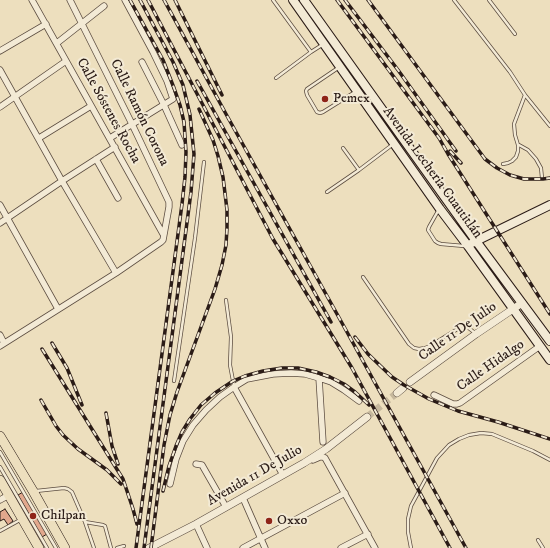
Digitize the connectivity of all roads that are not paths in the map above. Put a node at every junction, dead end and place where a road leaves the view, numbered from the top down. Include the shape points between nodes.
1 (32, 0) edge
2 (70, 0) edge
3 (125, 0) edge
4 (273, 0) edge
5 (293, 0) edge
6 (304, 0) edge
7 (454, 0) edge
8 (489, 0) edge
9 (104, 6) dead end
10 (310, 8) junction
11 (302, 14) junction
12 (46, 24) junction
13 (81, 24) junction
14 (515, 34) dead end
15 (57, 44) junction
16 (324, 44) junction
17 (0, 51) edge
18 (311, 52) junction
19 (66, 61) junction
20 (142, 62) dead end
21 (340, 67) junction
22 (0, 70) edge
23 (276, 78) dead end
24 (357, 91) junction
25 (525, 95) junction
26 (15, 96) junction
27 (164, 105) junction
28 (92, 106) junction
29 (0, 107) edge
30 (132, 124) junction
31 (550, 126) edge
32 (38, 138) junction
33 (110, 138) junction
34 (394, 144) junction
35 (182, 145) dead end
36 (518, 145) junction
37 (114, 147) junction
38 (343, 148) dead end
39 (96, 159) junction
40 (204, 162) dead end
41 (503, 164) dead end
42 (359, 170) junction
43 (542, 178) dead end
44 (62, 181) junction
45 (327, 192) dead end
46 (118, 198) dead end
47 (0, 205) edge
48 (550, 205) edge
49 (440, 209) junction
50 (7, 218) junction
51 (0, 223) edge
52 (163, 237) junction
53 (476, 241) junction
54 (468, 246) junction
55 (116, 273) junction
56 (363, 277) dead end
57 (226, 300) dead end
58 (522, 303) junction
59 (58, 309) junction
60 (513, 309) junction
61 (476, 334) junction
62 (0, 335) edge
63 (550, 341) edge
64 (2, 345) edge
65 (540, 346) junction
66 (550, 360) edge
67 (319, 378) junction
68 (174, 382) dead end
69 (410, 382) dead end
70 (234, 387) junction
71 (403, 388) dead end
72 (396, 393) tunnel mouth
73 (434, 395) dead end
74 (359, 401) dead end
75 (367, 417) tunnel mouth
76 (0, 436) edge
77 (323, 442) dead end
78 (0, 452) edge
79 (550, 460) edge
80 (304, 463) junction
81 (196, 464) dead end
82 (0, 467) edge
83 (283, 475) junction
84 (0, 480) edge
85 (170, 484) dead end
86 (33, 491) junction
87 (345, 494) junction
88 (9, 495) junction
89 (243, 498) junction
90 (0, 500) edge
91 (226, 507) junction
92 (22, 518) junction
93 (85, 522) junction
94 (196, 524) junction
95 (0, 531) edge
96 (368, 534) junction
97 (260, 538) junction
98 (538, 540) dead end
99 (124, 546) dead end
100 (39, 548) edge
101 (47, 548) edge
102 (56, 548) edge
103 (65, 548) edge
104 (94, 548) edge
105 (111, 548) edge
106 (117, 548) edge
107 (150, 548) edge
108 (207, 548) edge
109 (243, 548) edge
110 (265, 548) edge
111 (341, 548) edge
112 (375, 548) edge
113 (411, 548) edge
114 (543, 548) edge

1 - 12 street, Calle Sóstenes Rocha
2 - 13 street, Calle Ramón Corona
3 - 27 street via 167,81 173,99
4 - 18 lane
5 - 11 main road, Avenida Lecheria Cuautitlán
6 - 10 main road, Avenida Lecheria Cuautitlán
7 - 25 lane
8 - 14 lane
9 - 13 street
10 - 11 main road
10 - 53 main road, Avenida Lecheria Cuautitlán
11 - 16 main road, Avenida Lecheria Cuautitlán
12 - 15 street, Calle Sóstenes Rocha
12 - 17 street
13 - 15 street
13 - 30 street, Calle Ramón Corona
15 - 19 street, Calle Sóstenes Rocha
16 - 18 lane
16 - 21 main road, Avenida Lecheria Cuautitlán
18 - 23 lane
19 - 26 street
19 - 28 street, Calle Sóstenes Rocha
20 - 27 street
21 - 24 main road, Avenida Lecheria Cuautitlán
21 - 24 lane via 306,91 317,112 323,112
22 - 26 street
24 - 34 main road, Avenida Lecheria Cuautitlán
25 - 31 lane
25 - 36 lane via 514,124
26 - 29 street
26 - 32 street
27 - 30 street
27 - 35 street
28 - 32 street
28 - 33 street, Calle Sóstenes Rocha
30 - 33 street
30 - 52 street, Calle Ramón Corona via 169,202
32 - 44 street
33 - 37 street, Calle Sóstenes Rocha
34 - 42 lane
34 - 49 main road, Avenida Lecheria Cuautitlán
36 - 41 lane via 516,157
36 - 43 lane via 528,150 536,159 541,168
37 - 39 street
37 - 52 street, Calle Sóstenes Rocha
38 - 42 lane
39 - 44 street
39 - 46 street
40 - 68 lane
42 - 45 lane
44 - 50 street
44 - 55 street
47 - 50 street
48 - 53 main road
49 - 54 main road, Avenida Lecheria Cuautitlán
49 - 54 lane via 428,230 435,241 441,244
50 - 51 street
50 - 59 street
52 - 55 street via 161,242
53 - 54 main road
53 - 58 main road, Avenida Lecheria Cuautitlán
54 - 60 main road, Avenida Lecheria Cuautitlán
55 - 59 street
56 - 61 lane via 414,348 430,346 464,325
57 - 70 lane
58 - 60 street, Calle 11 De Julio
58 - 63 main road, Avenida Lecheria Cuautitlán
59 - 64 street
60 - 61 street, Calle 11 De Julio
60 - 65 main road, Avenida Lecheria Cuautitlán
61 - 69 street, Calle 11 De Julio
62 - 64 street
65 - 66 main road, Avenida Lecheria Cuautitlán
65 - 73 street, Calle Hidalgo via 460,403 453,404
67 - 70 street via 305,374 272,374 248,379
67 - 74 street via 331,382
67 - 77 street
70 - 83 street
70 - 85 street via 192,425 176,459
71 - 72 street
75 - 80 street, Avenida 11 De Julio
76 - 86 main road
78 - 102 lane
79 - 113 lane via 492,434 481,433 459,439 437,458 411,506 408,532
80 - 83 street, Avenida 11 De Julio
80 - 87 street via 323,457
81 - 91 street via 202,465
82 - 101 lane
83 - 89 street, Avenida 11 De Julio
84 - 88 main road
86 - 93 lane via 68,489 72,492
86 - 103 main road
87 - 96 street
87 - 97 street
88 - 90 street
88 - 92 main road
89 - 91 street, Avenida 11 De Julio
89 - 97 street
91 - 94 street, Avenida 11 De Julio
92 - 95 lane
92 - 100 main road
93 - 104 lane
93 - 105 lane via 105,526
94 - 107 street, Avenida 11 De Julio
94 - 108 street
96 - 111 street
96 - 112 street
97 - 109 street
97 - 110 street
98 - 114 lane
99 - 106 lane

